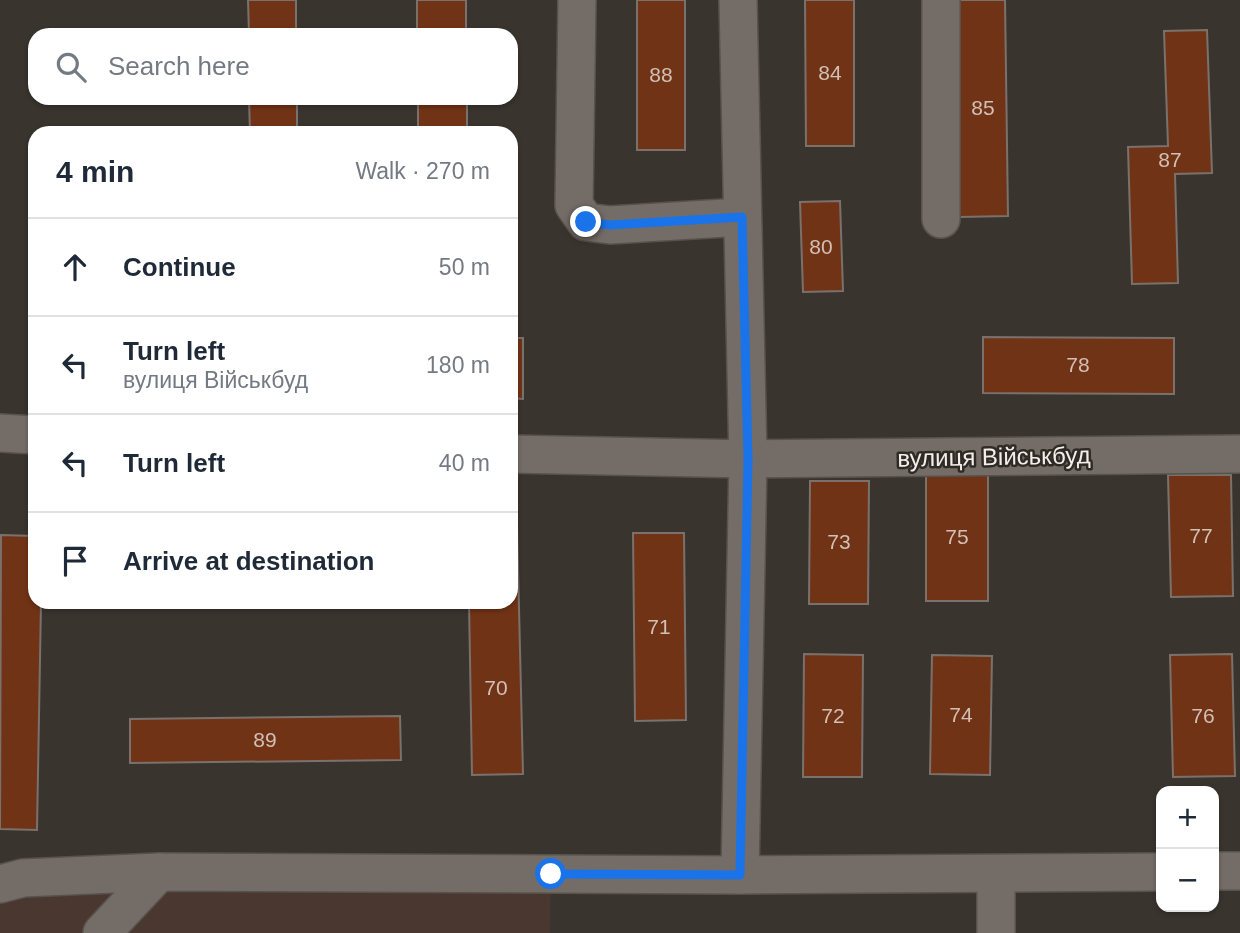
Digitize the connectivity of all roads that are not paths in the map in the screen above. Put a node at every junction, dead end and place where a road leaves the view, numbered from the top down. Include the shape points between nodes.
1 (576, 0) edge
2 (738, 0) edge
3 (940, 0) edge
4 (742, 217) junction
5 (941, 219) dead end
6 (0, 433) edge
7 (28, 435) edge
8 (518, 454) edge
9 (1240, 454) edge
10 (748, 459) junction
11 (1219, 871) edge
12 (1240, 871) edge
13 (159, 872) junction
14 (1156, 872) edge
15 (996, 874) junction
16 (740, 875) junction
17 (0, 884) edge
18 (102, 933) edge
19 (996, 933) edge

1 - 4 street via 574,205 586,222 610,225
2 - 4 street
3 - 5 street
4 - 10 street
6 - 7 street
8 - 10 street, вулиця Військбуд
9 - 10 street, вулиця Військбуд
10 - 16 street
11 - 12 street
13 - 16 street
13 - 17 street via 23,878
13 - 18 street
14 - 15 street
15 - 16 street
15 - 19 street

